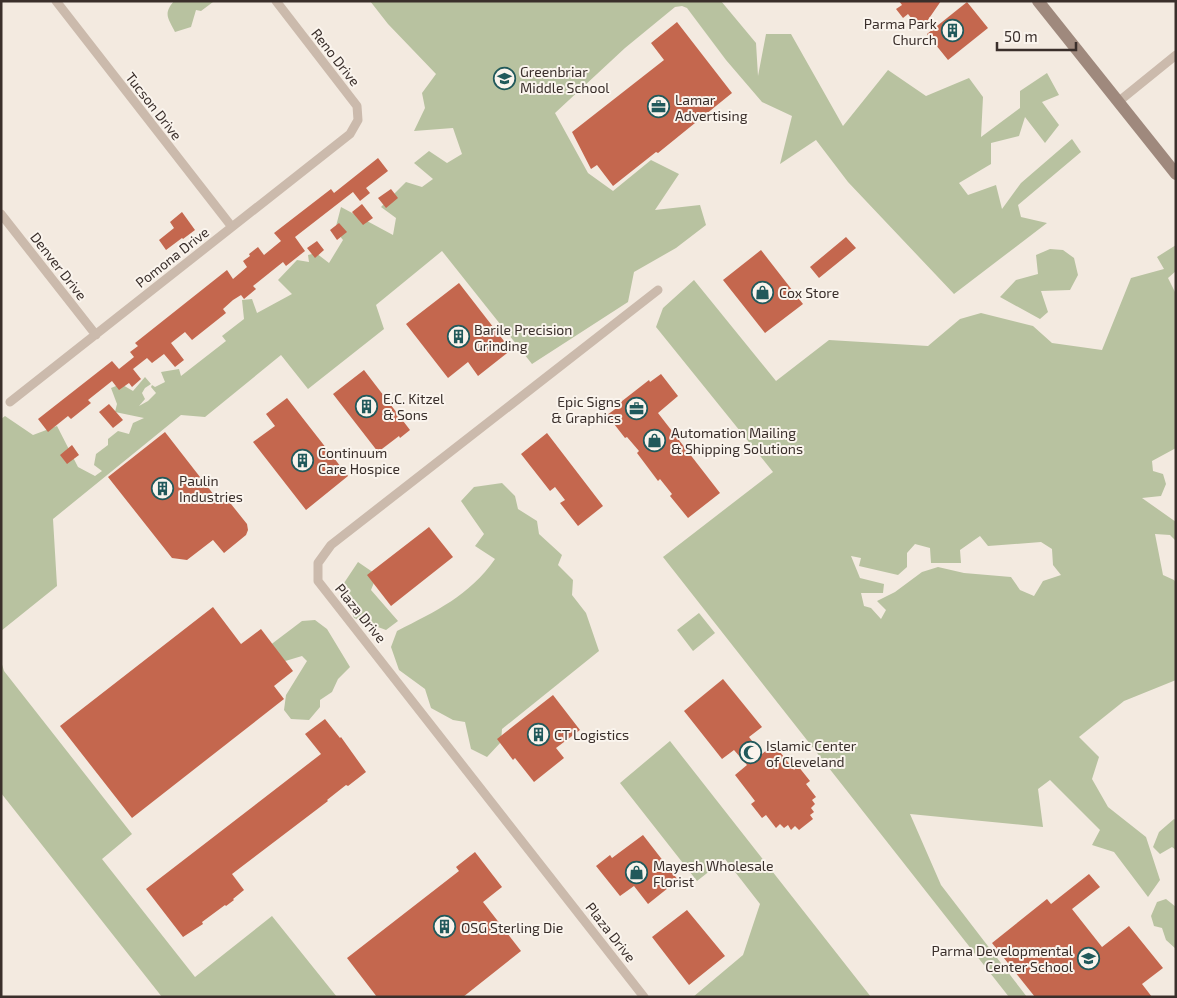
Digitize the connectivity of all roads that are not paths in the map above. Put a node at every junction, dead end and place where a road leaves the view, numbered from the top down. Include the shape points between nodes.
1 (56, 1) edge
2 (276, 1) edge
3 (1038, 1) edge
4 (1176, 56) edge
5 (1118, 102) junction
6 (350, 134) joint
7 (1176, 174) edge
8 (1, 214) edge
9 (232, 228) junction
10 (658, 290) dead end
11 (96, 335) junction
12 (10, 402) dead end
13 (644, 997) edge

1 - 9 street, Tucson Drive
2 - 6 street, Reno Drive via 357,106 358,120
3 - 5 street
4 - 5 street
5 - 7 street
6 - 9 street, Pomona Drive
8 - 11 street, Denver Drive
9 - 11 street, Pomona Drive
10 - 13 street, Plaza Drive via 331,545 318,563 318,582
11 - 12 street, Pomona Drive

